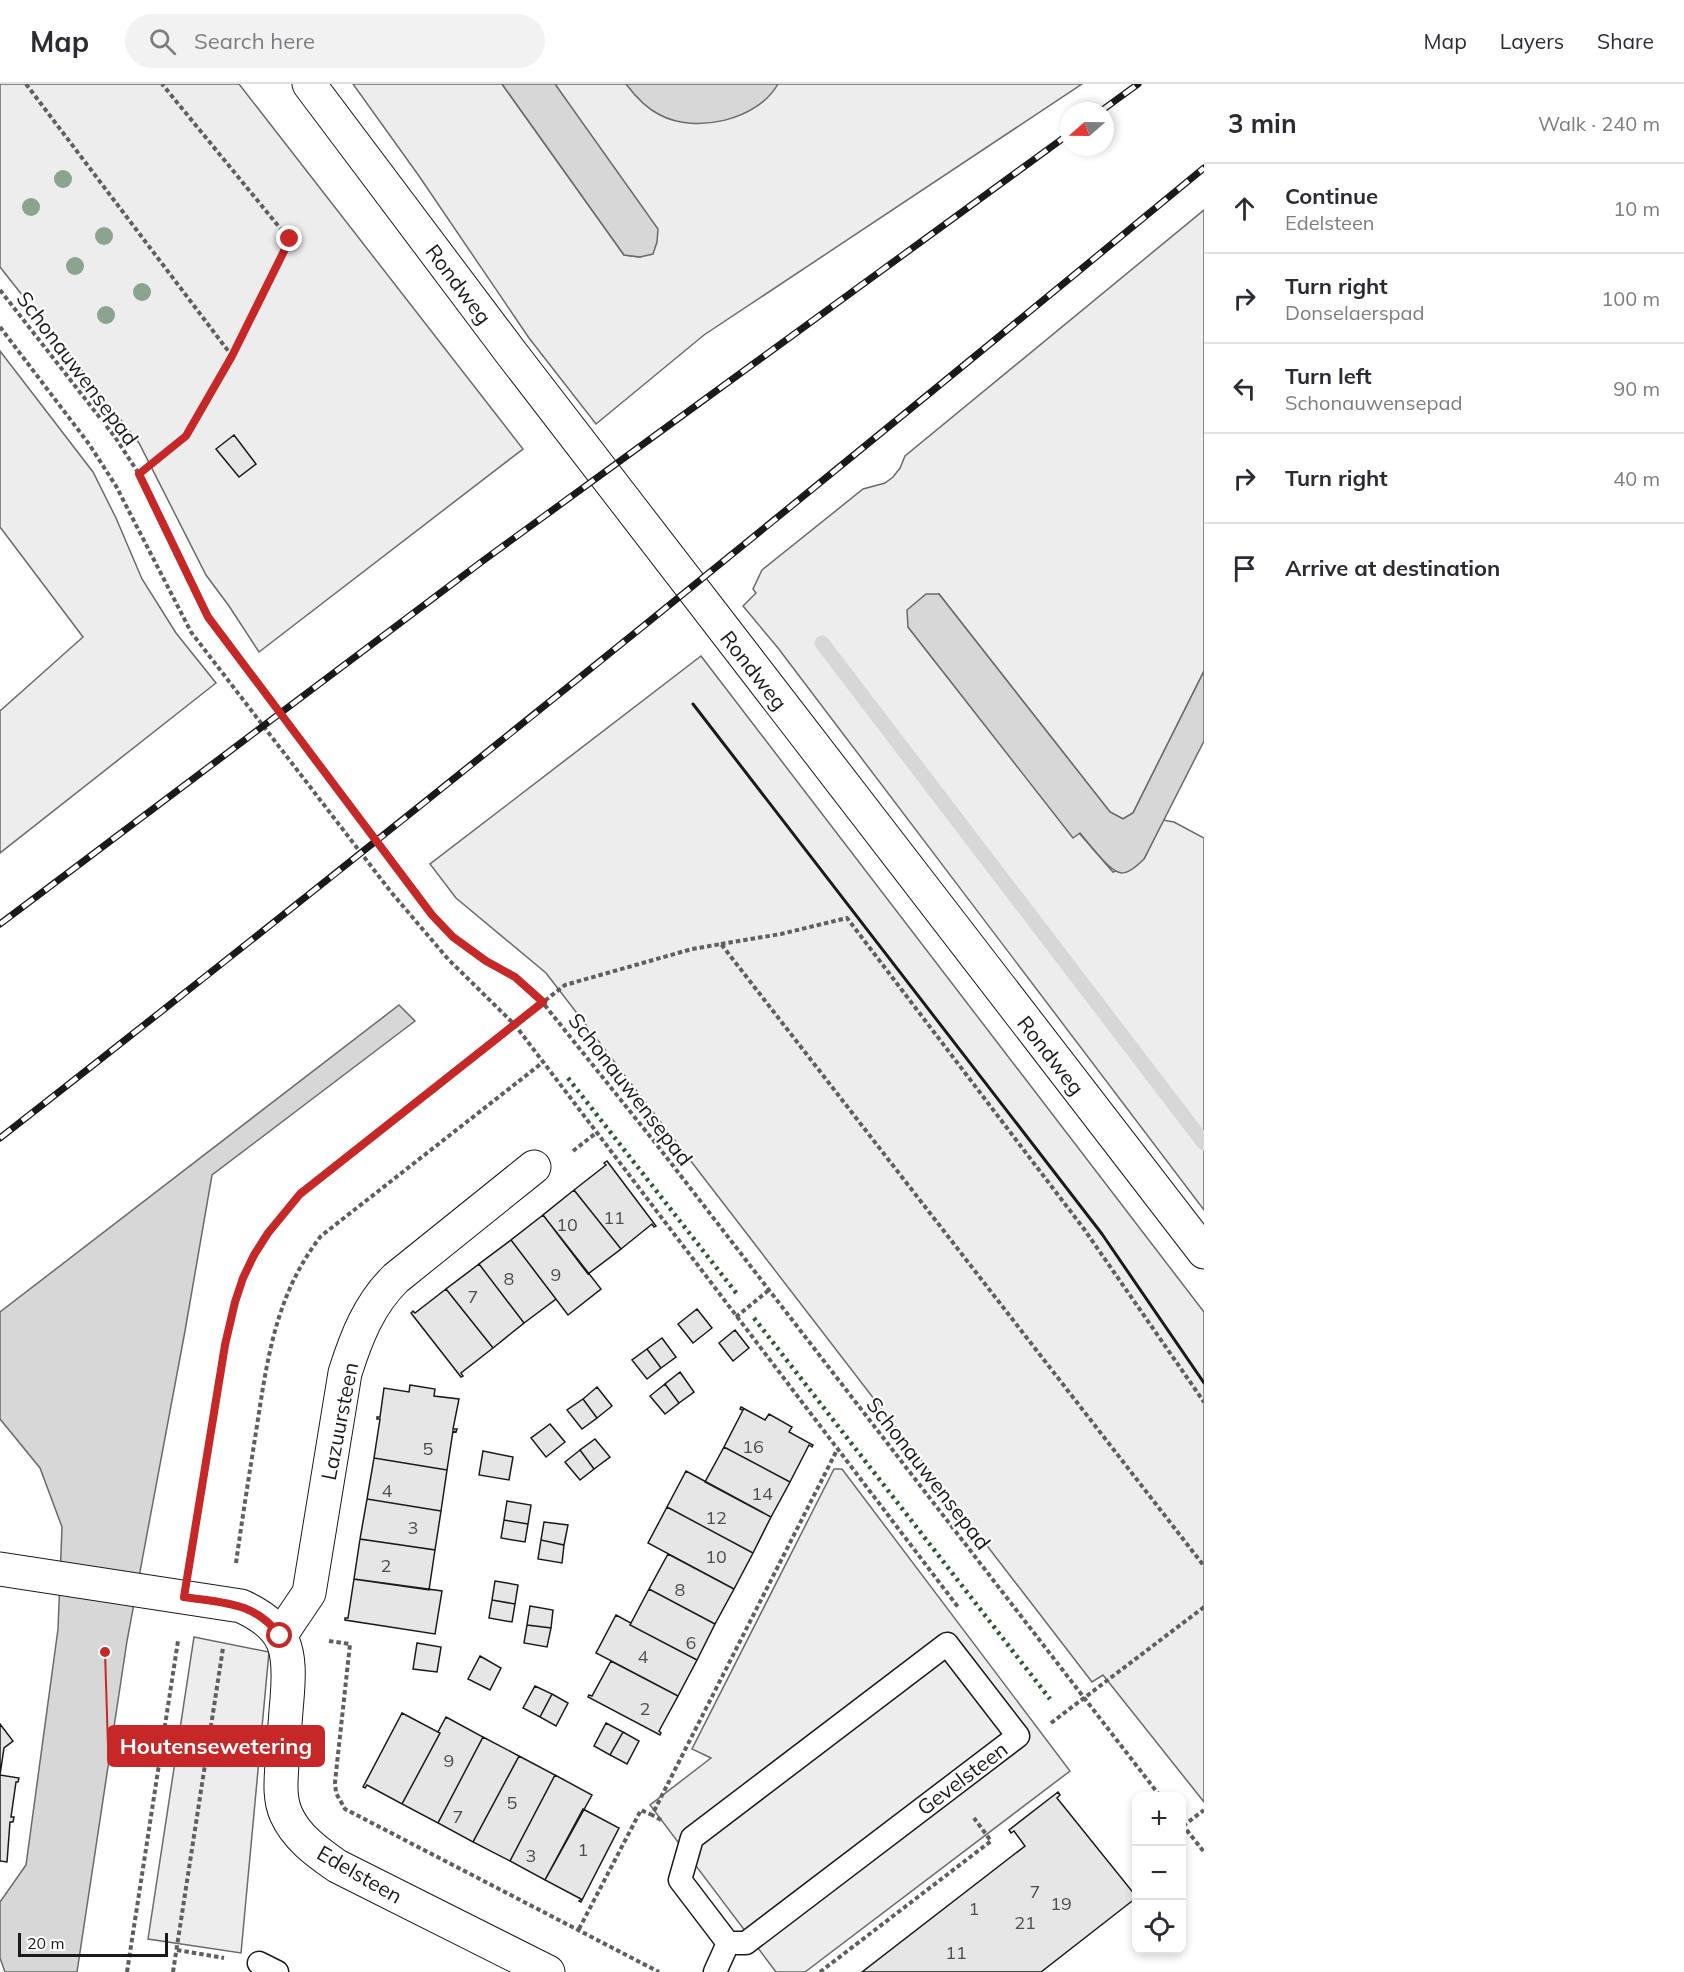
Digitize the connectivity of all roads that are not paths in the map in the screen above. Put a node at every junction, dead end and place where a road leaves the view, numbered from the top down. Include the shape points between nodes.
1 (309, 84) edge
2 (534, 1167) dead end
3 (1204, 1252) edge
4 (15, 1571) edge
5 (280, 1636) junction
6 (728, 1943) junction
7 (548, 1972) edge
8 (715, 1972) edge

1 - 3 main road, Rondweg via 534,383
2 - 5 main road, Lazuursteen via 396,1278 372,1306 345,1373 309,1593
4 - 5 main road, Edelsteen via 241,1606 260,1614
5 - 7 main road, Edelsteen via 289,1659 282,1798 285,1812 300,1836 337,1866
6 - 6 lane, Gevelsteen via 680,1880 692,1838 947,1644 1018,1736 746,1943
6 - 8 lane

